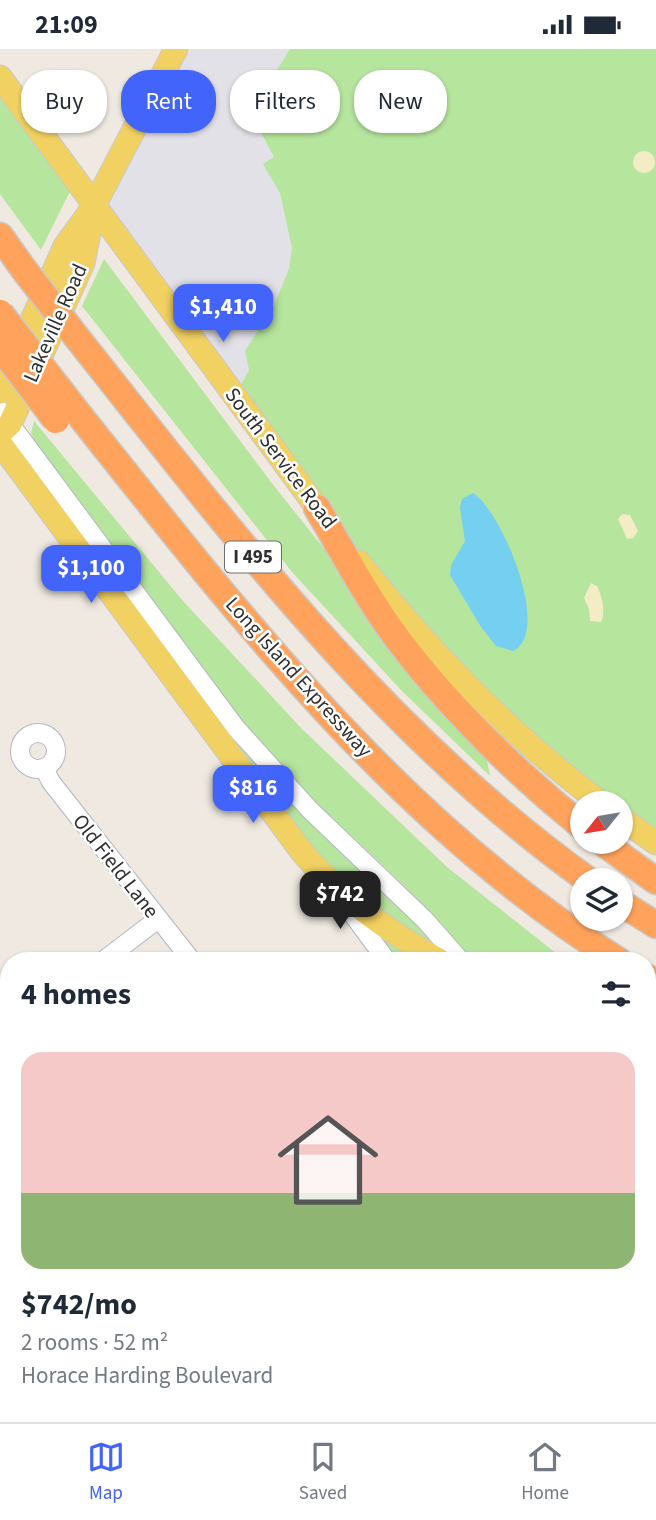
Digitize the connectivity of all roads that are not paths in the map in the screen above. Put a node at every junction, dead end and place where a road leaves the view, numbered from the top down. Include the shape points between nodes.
1 (176, 49) edge
2 (0, 77) edge
3 (94, 207) junction
4 (0, 236) edge
5 (0, 313) edge
6 (0, 347) edge
7 (0, 391) edge
8 (65, 413) junction
9 (2, 428) edge
10 (317, 508) junction
11 (44, 768) dead end
12 (586, 791) edge
13 (570, 816) edge
14 (634, 827) edge
15 (656, 843) edge
16 (619, 854) edge
17 (573, 868) edge
18 (325, 878) junction
19 (656, 881) edge
20 (633, 911) edge
21 (158, 919) junction
22 (656, 925) edge
23 (115, 952) edge
24 (185, 952) edge
25 (380, 952) edge
26 (425, 952) edge
27 (453, 952) edge
28 (606, 952) edge

1 - 3 main road, Lakeville Road
2 - 3 main road, South Service Road
3 - 7 main road, Lakeville Road via 65,246
3 - 9 main road, Lakeville Road via 83,263
3 - 10 main road, South Service Road
4 - 17 highway, Long Island Expressway / I 495, bridge via 261,568 364,683 475,791
5 - 8 highway, bridge
6 - 8 highway, bridge
8 - 28 highway, Long Island Expressway / I 495 via 381,767 505,880
9 - 18 main road via 278,821
9 - 27 street via 236,728 310,810
10 - 12 main road, South Service Road via 385,595 461,680
10 - 13 highway via 380,615 425,671 509,762
11 - 21 street, Old Field Lane
14 - 15 main road
16 - 19 highway
18 - 25 street
18 - 26 main road via 378,923
20 - 22 highway
21 - 23 street
21 - 24 street, Old Field Lane

